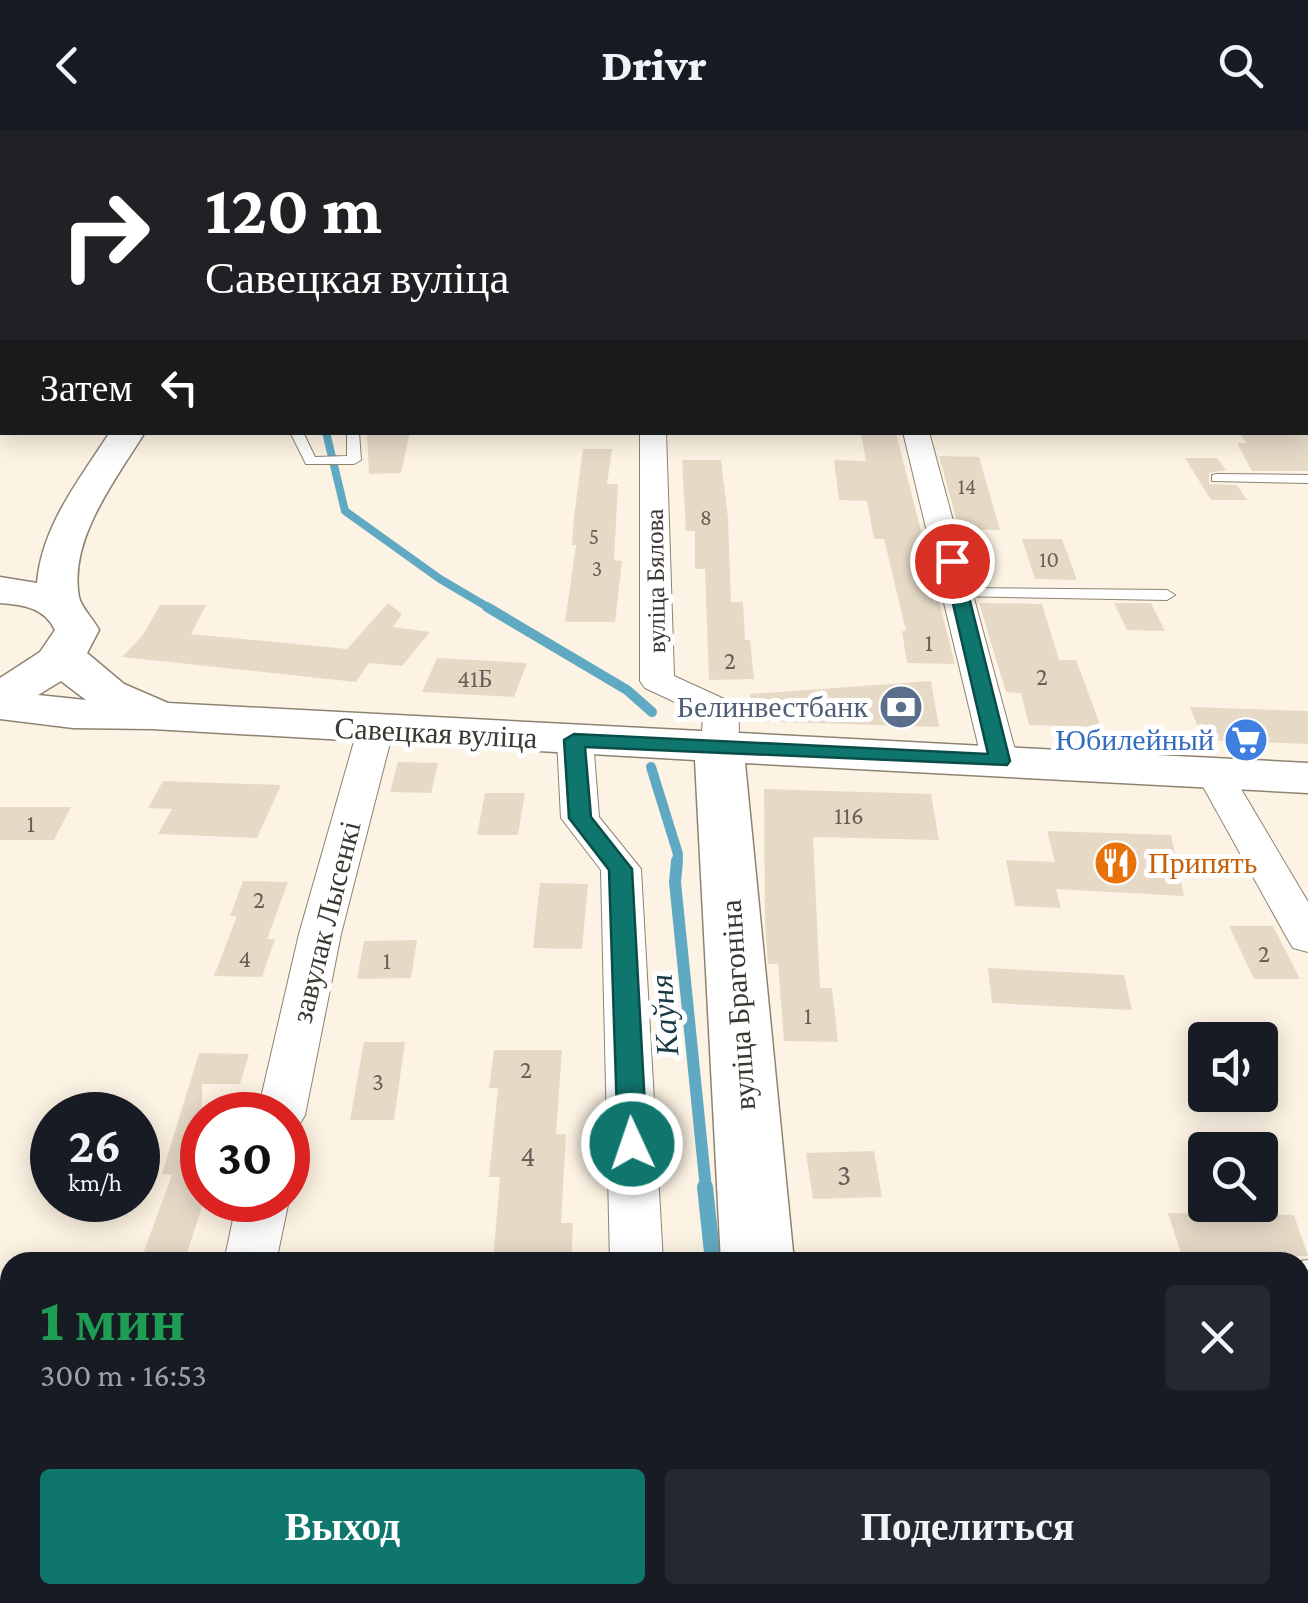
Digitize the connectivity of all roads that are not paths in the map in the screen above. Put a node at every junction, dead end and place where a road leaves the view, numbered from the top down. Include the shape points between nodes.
1 (126, 435) edge
2 (298, 435) edge
3 (353, 435) edge
4 (653, 435) edge
5 (917, 435) edge
6 (1217, 478) dead end
7 (1308, 479) edge
8 (73, 518) junction
9 (10, 565) edge
10 (960, 593) junction
11 (1167, 595) dead end
12 (58, 602) junction
13 (64, 655) junction
14 (0, 696) edge
15 (0, 705) edge
16 (73, 714) junction
17 (161, 717) junction
18 (0, 726) edge
19 (375, 731) junction
20 (592, 741) junction
21 (705, 748) junction
22 (1000, 761) junction
23 (1213, 772) junction
24 (1308, 778) edge
25 (1308, 938) edge
26 (286, 1092) edge
27 (258, 1222) edge
28 (252, 1252) edge
29 (638, 1252) edge
30 (755, 1252) edge

1 - 8 main road
2 - 3 lane via 311,461 354,460
4 - 21 street, вуліца Бялова via 656,681 721,710
5 - 10 street
6 - 7 lane
8 - 9 main road
8 - 12 main road via 59,556
9 - 12 main road
10 - 11 lane
10 - 22 street
12 - 13 main road via 76,630
13 - 14 main road
13 - 17 main road, Савецкая вуліца via 106,696
15 - 16 main road
16 - 17 main road
16 - 18 main road
17 - 19 main road, Савецкая вуліца
19 - 20 main road, Савецкая вуліца
19 - 26 street, завулак Лысенкі
20 - 21 main road, Савецкая вуліца
20 - 29 street via 580,818 621,869
21 - 22 main road, Савецкая вуліца
21 - 30 main road, вуліца Брагоніна
22 - 23 main road, Савецкая вуліца
23 - 24 main road, Савецкая вуліца
23 - 25 street
27 - 28 street

